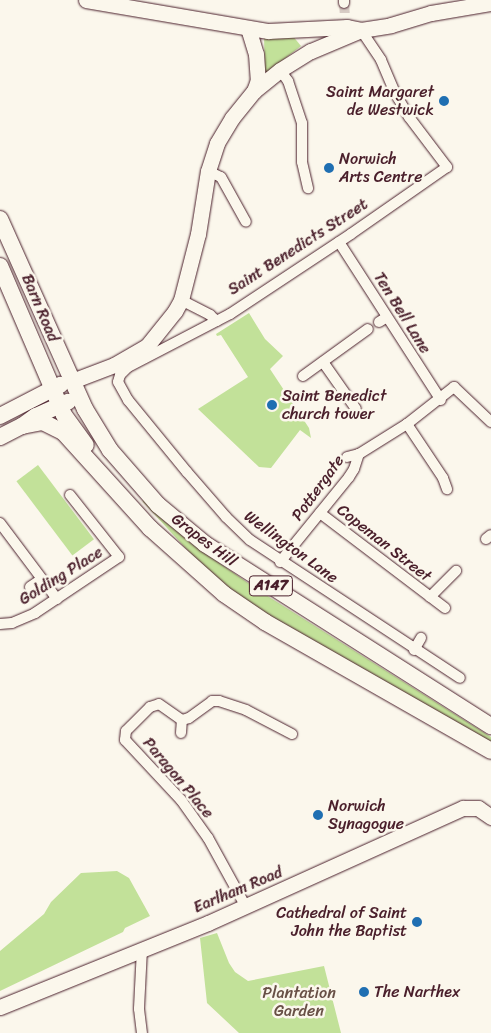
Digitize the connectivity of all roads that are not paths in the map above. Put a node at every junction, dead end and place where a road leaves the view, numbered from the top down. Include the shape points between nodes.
1 (86, 0) edge
2 (491, 3) edge
3 (248, 28) junction
4 (361, 30) junction
5 (280, 70) junction
6 (254, 92) junction
7 (208, 171) junction
8 (308, 188) dead end
9 (0, 219) edge
10 (246, 222) dead end
11 (339, 242) junction
12 (0, 266) edge
13 (180, 300) junction
14 (216, 321) junction
15 (368, 329) dead end
16 (323, 362) junction
17 (120, 375) joint
18 (303, 376) dead end
19 (72, 381) junction
20 (52, 388) junction
21 (80, 398) junction
22 (440, 400) junction
23 (60, 406) junction
24 (356, 409) dead end
25 (0, 416) edge
26 (491, 422) edge
27 (407, 424) junction
28 (22, 426) junction
29 (0, 437) edge
30 (358, 454) junction
31 (347, 457) dead end
32 (447, 489) dead end
33 (116, 490) junction
34 (70, 495) dead end
35 (320, 513) junction
36 (0, 523) edge
37 (280, 562) junction
38 (456, 571) dead end
39 (42, 579) junction
40 (30, 587) dead end
41 (430, 597) junction
42 (57, 599) junction
43 (445, 608) dead end
44 (0, 624) edge
45 (421, 638) dead end
46 (414, 650) junction
47 (460, 678) dead end
48 (182, 720) junction
49 (491, 726) edge
50 (181, 733) dead end
51 (292, 734) dead end
52 (491, 752) edge
53 (489, 815) edge
54 (246, 907) junction
55 (142, 949) junction
56 (0, 1007) edge
57 (142, 1033) edge

1 - 3 street
2 - 4 street
3 - 4 street via 268,31 344,22
3 - 6 street via 256,54 258,80
4 - 5 street via 311,51
4 - 11 street, Saint Benedicts Street via 381,60 409,117 447,167
5 - 6 street
5 - 8 street via 288,81 302,123 302,162
6 - 7 street via 217,143
7 - 10 street via 220,177
7 - 13 street via 198,234
9 - 19 main road, Barn Road / A147
11 - 14 street, Saint Benedicts Street
11 - 22 street, Ten Bell Lane via 383,319
12 - 20 main road, Barn Road / A147
13 - 14 street
13 - 19 street via 164,327 147,346 114,365
14 - 17 street, Saint Benedicts Street
15 - 16 street
16 - 18 street
16 - 24 street
17 - 37 street, Wellington Lane via 118,382 128,400 200,487 236,527
19 - 20 main road
19 - 21 main road, Barn Road / A147
20 - 23 main road, Grapes Hill / A147
20 - 25 main road
21 - 23 main road
21 - 49 main road, Grapes Hill / A147 via 110,450 158,505 205,544
22 - 26 street, Pottergate via 454,388
22 - 27 street, Pottergate
23 - 28 main road
23 - 33 main road, Grapes Hill / A147
27 - 30 street, Pottergate
27 - 32 street
28 - 29 main road
28 - 33 main road, Grapes Hill / A147 via 43,422 63,432
30 - 31 street, Pottergate
30 - 35 street, Pottergate via 354,470
33 - 52 main road, Grapes Hill / A147 via 150,528 224,594 264,622
34 - 42 street, Golding Place via 119,557
35 - 37 street, Pottergate
35 - 41 street, Copeman Street
36 - 39 street
37 - 46 street, Wellington Lane
38 - 41 street, Copeman Street
39 - 40 street
39 - 42 street
41 - 43 street, Copeman Street
42 - 44 street, Golding Place via 35,613 12,623
45 - 46 street
46 - 47 street, Wellington Lane
48 - 50 street, Paragon Place
48 - 51 street via 212,702 220,701 246,710
48 - 54 street, Paragon Place via 159,704 150,708 126,731 126,740 181,800 208,838
53 - 54 street, Earlham Road via 472,806 463,808
54 - 55 street, Earlham Road
55 - 56 street, Earlham Road
55 - 57 street via 139,1009

